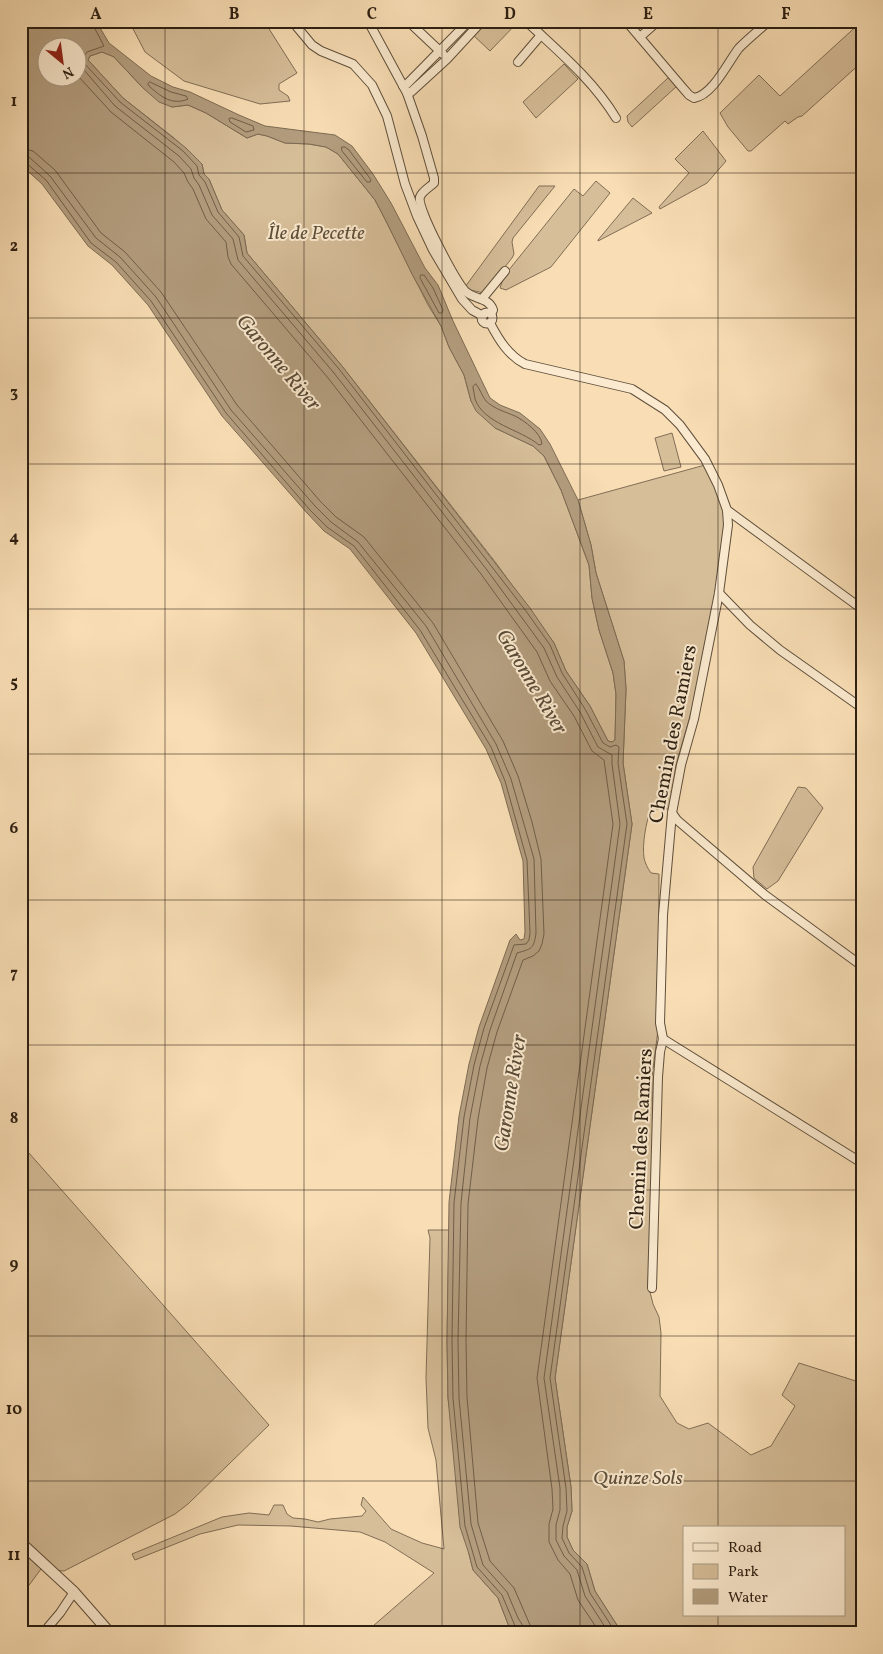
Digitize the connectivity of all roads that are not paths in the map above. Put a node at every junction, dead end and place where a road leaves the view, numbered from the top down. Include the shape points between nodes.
1 (292, 21) edge
2 (368, 21) edge
3 (408, 21) edge
4 (469, 21) edge
5 (482, 21) edge
6 (526, 21) edge
7 (626, 21) edge
8 (658, 21) edge
9 (769, 21) edge
10 (460, 30) junction
11 (541, 35) junction
12 (468, 36) junction
13 (640, 37) junction
14 (439, 51) junction
15 (447, 58) junction
16 (518, 62) dead end
17 (405, 90) junction
18 (616, 118) dead end
19 (505, 271) dead end
20 (482, 299) junction
21 (487, 315) junction
22 (727, 510) junction
23 (720, 593) junction
24 (862, 609) edge
25 (862, 708) edge
26 (672, 813) junction
27 (685, 827) junction
28 (671, 831) junction
29 (862, 966) edge
30 (663, 1039) junction
31 (862, 1162) edge
32 (652, 1288) dead end
33 (21, 1543) edge
34 (77, 1595) junction
35 (43, 1633) edge
36 (110, 1633) edge

1 - 21 street via 312,45 354,64 372,85 387,116 405,184 433,250 462,299 472,310
2 - 17 street
3 - 14 street
4 - 10 street
5 - 12 street
6 - 11 street
7 - 13 street
8 - 13 street
9 - 13 street via 740,48 715,82 698,97 689,96
10 - 12 street
10 - 14 street
11 - 16 street
11 - 18 street via 570,61
12 - 15 street
14 - 15 street
14 - 17 street
15 - 17 street via 411,92
17 - 20 street via 434,178 420,203 434,238 461,286 473,297
19 - 20 street
20 - 21 street via 491,304 493,310
21 - 22 street, Chemin des Ramiers via 493,319 490,323 501,343 525,364 632,389 665,410 705,459
22 - 23 street, Chemin des Ramiers
22 - 24 street
23 - 25 street via 750,625 780,650
23 - 26 street, Chemin des Ramiers
26 - 27 street
26 - 28 street, Chemin des Ramiers
27 - 28 street
27 - 29 street via 766,895
28 - 30 street, Chemin des Ramiers via 663,925 660,1022
30 - 31 street
30 - 32 street, Chemin des Ramiers via 658,1077
33 - 34 street
34 - 35 street
34 - 36 street

